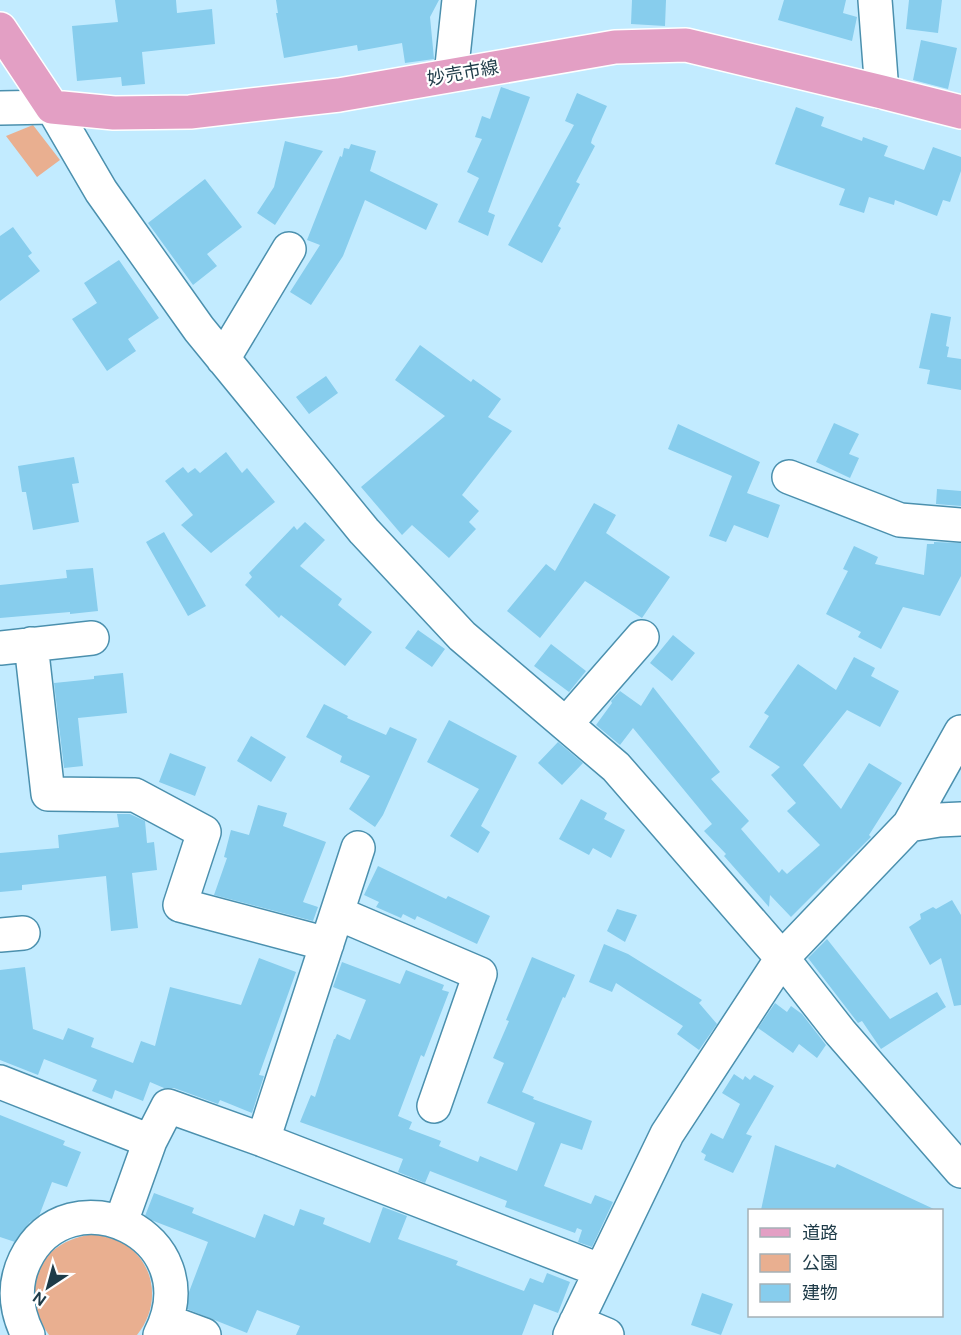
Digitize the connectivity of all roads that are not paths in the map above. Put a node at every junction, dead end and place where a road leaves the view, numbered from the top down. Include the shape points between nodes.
1 (459, 0) edge
2 (875, 0) edge
3 (0, 29) edge
4 (451, 75) junction
5 (882, 92) junction
6 (52, 107) junction
7 (0, 108) edge
8 (961, 112) edge
9 (289, 249) dead end
10 (223, 359) junction
11 (789, 477) dead end
12 (961, 525) edge
13 (642, 637) dead end
14 (92, 638) dead end
15 (16, 646) edge
16 (566, 724) junction
17 (961, 732) edge
18 (961, 819) edge
19 (909, 825) junction
20 (358, 848) dead end
21 (337, 913) junction
22 (327, 944) junction
23 (782, 958) junction
24 (0, 1082) edge
25 (434, 1106) dead end
26 (263, 1140) junction
27 (150, 1141) junction
28 (961, 1171) edge
29 (121, 1222) junction
30 (11, 1264) edge
31 (599, 1270) junction
32 (163, 1328) edge
33 (573, 1328) edge
34 (28, 1335) edge
35 (204, 1335) edge
36 (607, 1335) edge

1 - 4 street
2 - 5 street
3 - 6 main road
4 - 5 main road, 妙売市線 via 615,47 686,45
4 - 6 main road, 妙売市線 via 339,95 190,112 114,113
5 - 8 main road, 妙売市線
6 - 7 street
6 - 10 street via 101,191
9 - 10 street
10 - 16 street via 364,531 462,636
11 - 12 street via 900,520
13 - 16 street
14 - 15 street
15 - 22 street via 48,794 135,795 204,832 180,905
16 - 23 street via 616,767
17 - 19 street
18 - 19 street
19 - 23 street
20 - 21 street
21 - 22 street
21 - 25 street via 480,974
22 - 26 street
23 - 28 street via 840,1032
23 - 31 street via 667,1134
24 - 27 street
26 - 27 street via 168,1106
26 - 31 street
27 - 29 street
29 - 30 street via 104,1218 69,1221 54,1228
29 - 32 street via 149,1241 167,1270 171,1305
30 - 34 street via 21,1319
31 - 33 street
32 - 35 street
33 - 36 street

